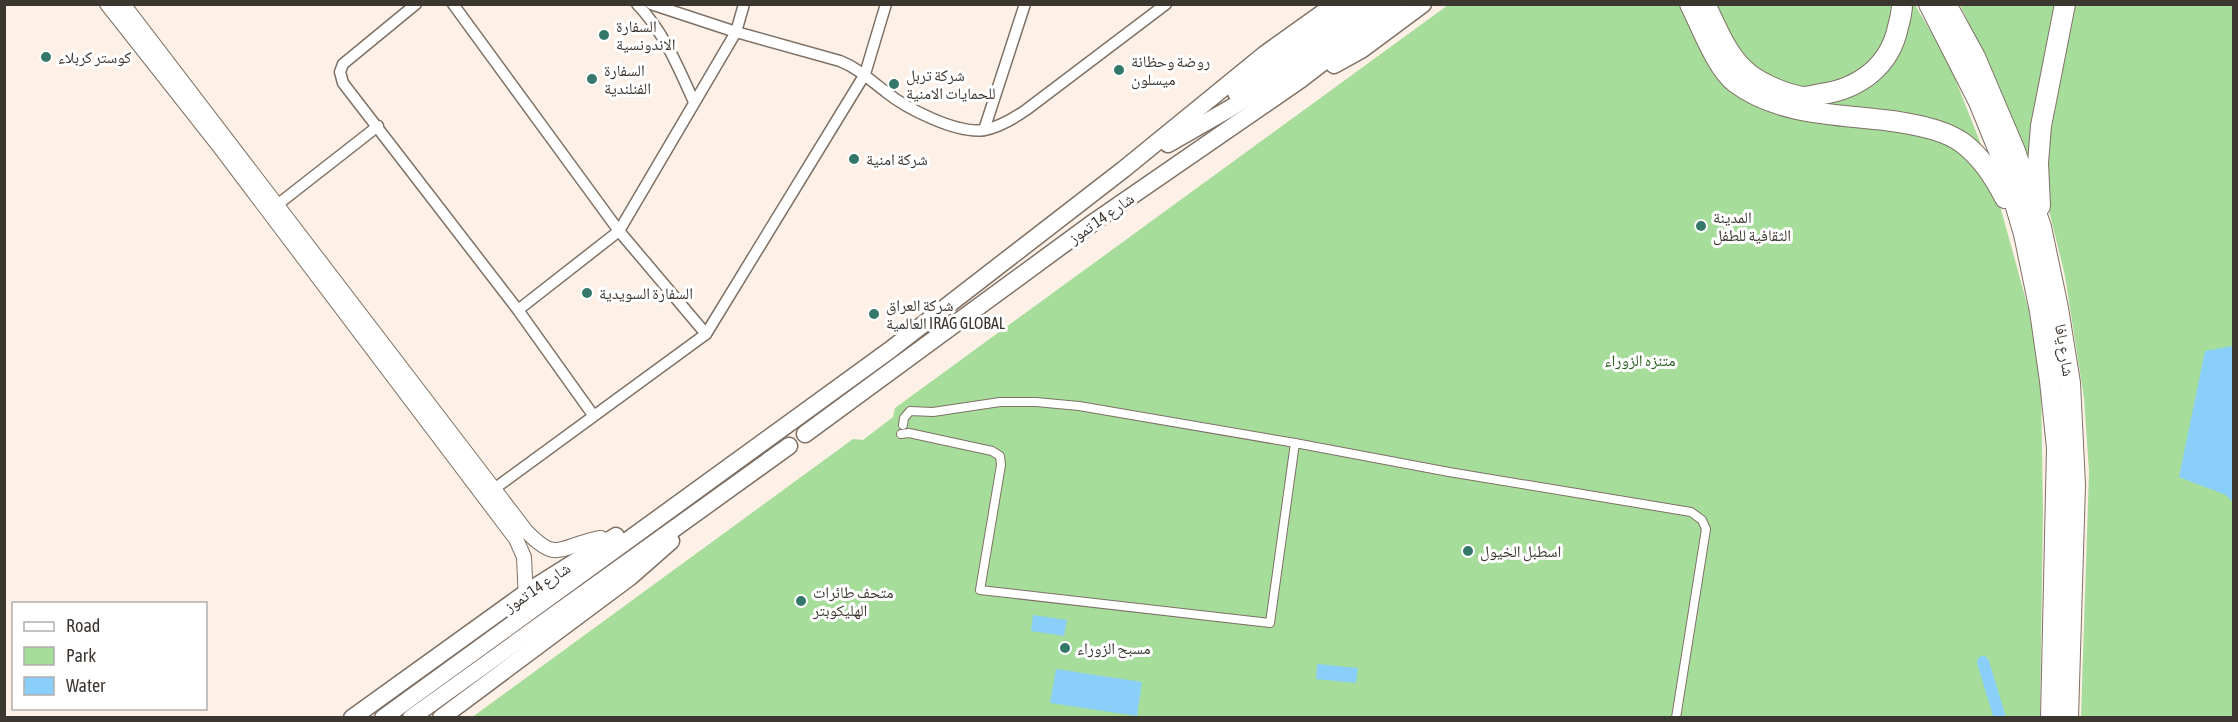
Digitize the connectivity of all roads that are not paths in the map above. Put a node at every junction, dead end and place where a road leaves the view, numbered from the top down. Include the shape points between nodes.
1 (107, 4) edge
2 (123, 4) edge
3 (416, 4) edge
4 (453, 4) edge
5 (637, 4) edge
6 (651, 4) edge
7 (744, 4) edge
8 (886, 4) edge
9 (1025, 4) edge
10 (1166, 4) edge
11 (1335, 4) edge
12 (1357, 4) edge
13 (1380, 4) edge
14 (1399, 4) edge
15 (1423, 4) edge
16 (1690, 4) edge
17 (1705, 4) edge
18 (1902, 4) edge
19 (1929, 4) edge
20 (1946, 4) edge
21 (2065, 4) edge
22 (736, 32) junction
23 (865, 74) junction
24 (1300, 80) junction
25 (694, 102) junction
26 (378, 126) junction
27 (984, 130) junction
28 (1124, 169) junction
29 (277, 205) junction
30 (2032, 230) junction
31 (619, 231) junction
32 (518, 310) junction
33 (706, 334) junction
34 (890, 350) junction
35 (902, 364) junction
36 (593, 415) junction
37 (805, 434) dead end
38 (1295, 443) junction
39 (789, 446) dead end
40 (729, 467) junction
41 (743, 479) junction
42 (494, 489) junction
43 (605, 542) junction
44 (623, 543) junction
45 (634, 556) junction
46 (630, 577) junction
47 (527, 592) junction
48 (526, 614) junction
49 (501, 642) junction
50 (352, 717) edge
51 (383, 717) edge
52 (411, 717) edge
53 (441, 717) edge
54 (1676, 717) edge
55 (2051, 717) edge
56 (2068, 717) edge

1 - 47 street via 516,539 524,558
2 - 29 street
3 - 26 street via 343,64 340,72 343,83
4 - 31 street
5 - 25 street via 668,45
6 - 22 street
7 - 22 street
8 - 23 street
9 - 27 street
10 - 27 street via 1026,110 1005,124
11 - 28 main road, شارع 14 تموز via 1265,54
12 - 28 main road
13 - 28 main road, شارع 14 تموز via 1286,73
14 - 24 main road, شارع 14 تموز
15 - 24 main road via 1361,50
16 - 30 highway via 1715,55 1734,82 1766,101 1817,113 1912,124 1963,143 1985,164
17 - 18 highway via 1726,48 1748,73 1776,89 1804,97 1854,86 1872,74 1889,54
19 - 30 highway, شارع يافا via 1979,102
20 - 30 highway, شارع يافا via 1975,57 2015,151
21 - 30 highway via 2042,126
22 - 23 street via 840,61
22 - 25 street
23 - 27 street via 887,94 915,110 950,125
23 - 33 street
24 - 35 main road, شارع 14 تموز via 1094,222
25 - 31 street
26 - 29 street
26 - 32 street
28 - 34 main road, شارع 14 تموز
29 - 42 street
30 - 55 highway, شارع يافا via 2057,448
30 - 56 highway, شارع يافا via 2058,308 2072,405 2075,485
31 - 32 street
31 - 33 street
32 - 36 street
33 - 36 street
34 - 35 main road
34 - 40 main road, شارع 14 تموز
35 - 37 main road, شارع 14 تموز
36 - 42 street
38 - 38 street via 1270,623 980,590 1000,456 992,450 902,429 910,411 1036,402
38 - 54 street via 1691,512 1706,529
39 - 41 main road, شارع 14 تموز
40 - 43 main road, شارع 14 تموز
40 - 44 main road, شارع 14 تموز
41 - 45 main road, شارع 14 تموز
41 - 46 main road, شارع 14 تموز
42 - 43 street via 526,531 549,550 601,538
43 - 44 main road
43 - 47 main road, شارع 14 تموز
44 - 45 main road
44 - 48 main road, شارع 14 تموز
45 - 46 main road via 635,567
45 - 49 main road, شارع 14 تموز
46 - 53 main road, شارع 14 تموز
47 - 48 street
47 - 50 main road, شارع 14 تموز
48 - 49 main road, شارع 14 تموز
49 - 51 main road
49 - 52 main road

